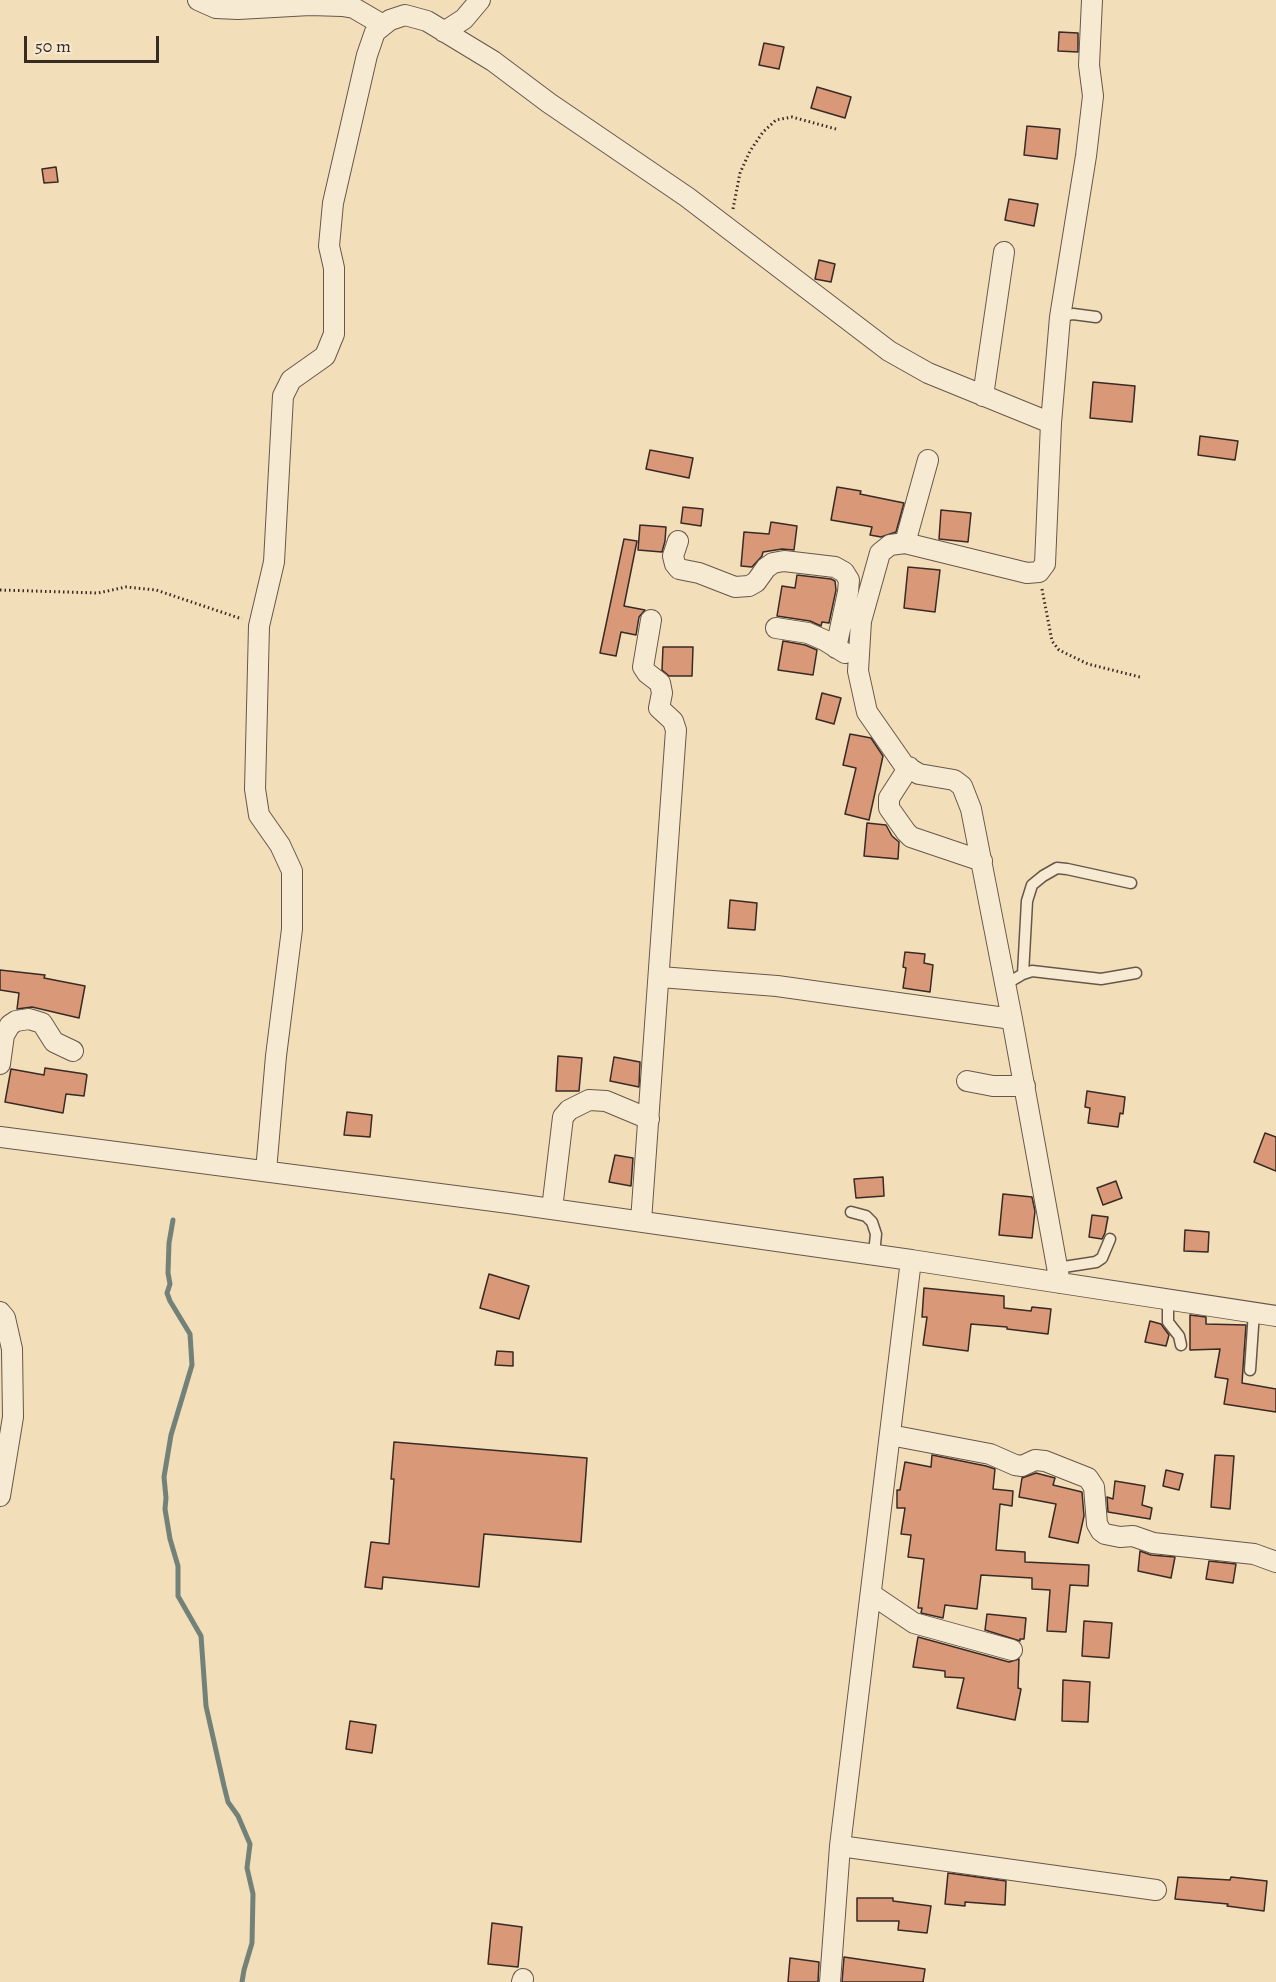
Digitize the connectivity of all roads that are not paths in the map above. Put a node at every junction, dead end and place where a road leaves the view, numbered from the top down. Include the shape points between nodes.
1 (198, 0) edge
2 (480, 0) edge
3 (1092, 0) edge
4 (383, 25) junction
5 (444, 32) junction
6 (1004, 252) dead end
7 (1060, 317) junction
8 (1096, 317) dead end
9 (982, 396) junction
10 (1051, 423) junction
11 (928, 460) dead end
12 (678, 541) dead end
13 (905, 543) junction
14 (651, 620) dead end
15 (776, 628) dead end
16 (836, 648) junction
17 (859, 659) junction
18 (909, 768) junction
19 (982, 861) junction
20 (1131, 883) dead end
21 (1136, 973) dead end
22 (1023, 974) junction
23 (660, 976) junction
24 (1006, 984) junction
25 (1012, 1019) junction
26 (73, 1051) dead end
27 (0, 1064) edge
28 (967, 1081) dead end
29 (1025, 1086) junction
30 (649, 1119) junction
31 (0, 1137) edge
32 (266, 1170) junction
33 (552, 1209) junction
34 (851, 1212) dead end
35 (641, 1221) junction
36 (1110, 1239) dead end
37 (874, 1254) junction
38 (911, 1260) junction
39 (1058, 1276) junction
40 (1168, 1299) junction
41 (0, 1312) edge
42 (1254, 1312) junction
43 (1276, 1316) edge
44 (1181, 1345) dead end
45 (1250, 1370) dead end
46 (890, 1435) junction
47 (0, 1496) edge
48 (1276, 1562) edge
49 (870, 1594) junction
50 (1012, 1650) dead end
51 (840, 1846) junction
52 (1156, 1890) dead end
53 (830, 1982) edge

1 - 4 street via 216,8 238,9 342,6 354,8
2 - 5 street via 464,20
3 - 7 street via 1089,65 1093,96
4 - 5 street via 405,15 427,21
4 - 32 street via 375,32 367,55 333,203 329,246 334,268 334,334 325,356 291,380 284,396 274,562 259,626 255,789 259,815 280,845 292,872 292,929
5 - 9 street via 493,61 687,197 889,351
6 - 9 street
7 - 8 lane
7 - 10 street
9 - 10 street
10 - 13 street via 1045,564 1039,572 1027,573
11 - 13 street
12 - 16 street via 673,556 679,569 735,586 749,586 766,568 784,561 835,567 844,572 849,580 848,592
13 - 17 street via 890,545 880,553 861,621
14 - 23 street via 643,667 660,683 659,708 676,730
15 - 16 street via 808,633
16 - 17 street
17 - 18 street via 867,712
18 - 19 street via 919,774 954,780 962,786
18 - 19 street via 889,798 889,808 906,832
19 - 24 street
20 - 22 lane via 1057,868 1032,885 1027,901
21 - 22 lane via 1101,979 1032,971
22 - 24 lane
23 - 25 street via 777,986
23 - 30 street
24 - 25 street
25 - 29 street
26 - 27 street via 54,1042 42,1023 16,1021 4,1035
28 - 29 street
29 - 39 street
30 - 33 street via 606,1101 589,1100 569,1110 563,1117
30 - 35 street
31 - 32 street
32 - 33 street
33 - 35 street
34 - 37 lane via 872,1222 876,1234
35 - 37 street
36 - 39 lane via 1096,1263
37 - 38 street
38 - 39 street
38 - 46 street
39 - 40 street
40 - 42 street
40 - 44 lane via 1166,1317
41 - 47 street via 12,1349 13,1417
42 - 43 street
42 - 45 lane
46 - 48 street via 990,1454 1015,1465 1045,1461 1088,1478 1094,1487 1097,1524 1105,1534 1254,1554
46 - 49 street
49 - 50 street via 914,1623
49 - 51 street
51 - 52 street
51 - 53 street

